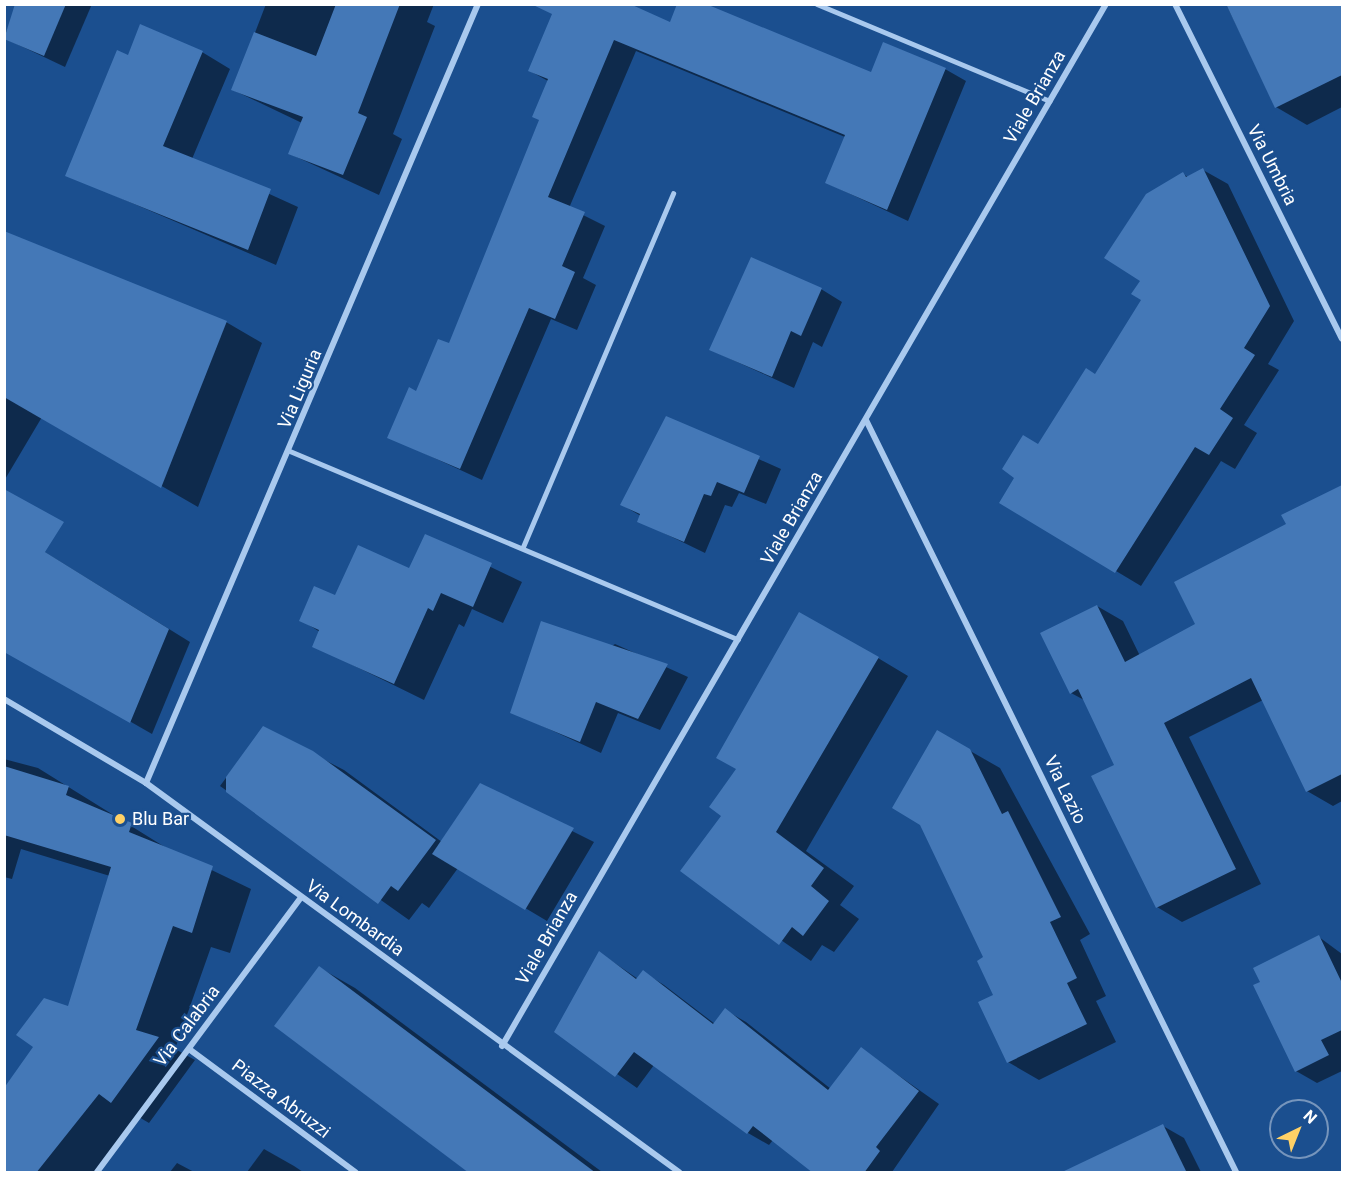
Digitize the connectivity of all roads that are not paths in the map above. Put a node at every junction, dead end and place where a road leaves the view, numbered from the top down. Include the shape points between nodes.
1 (478, 4) edge
2 (817, 4) edge
3 (1106, 4) edge
4 (1175, 4) edge
5 (1050, 101) junction
6 (673, 194) dead end
7 (1342, 339) edge
8 (866, 420) junction
9 (290, 451) junction
10 (523, 547) junction
11 (739, 640) junction
12 (4, 699) edge
13 (146, 783) junction
14 (301, 897) junction
15 (502, 1046) junction
16 (189, 1049) junction
17 (97, 1173) edge
18 (355, 1173) edge
19 (679, 1173) edge
20 (1236, 1173) edge

1 - 9 street, Via Liguria
2 - 5 lane
3 - 5 street, Viale Brianza
4 - 7 street, Via Umbria
5 - 8 street, Viale Brianza
6 - 10 lane
8 - 11 street, Viale Brianza
8 - 20 street, Via Lazio
9 - 10 lane
9 - 13 street, Via Liguria
10 - 11 lane
11 - 15 street, Viale Brianza
12 - 13 street, Via Lombardia
13 - 14 street, Via Lombardia
14 - 15 street, Via Lombardia
14 - 16 street, Via Calabria
15 - 19 street, Via Lombardia
16 - 17 street, Via Calabria
16 - 18 street, Piazza Abruzzi

